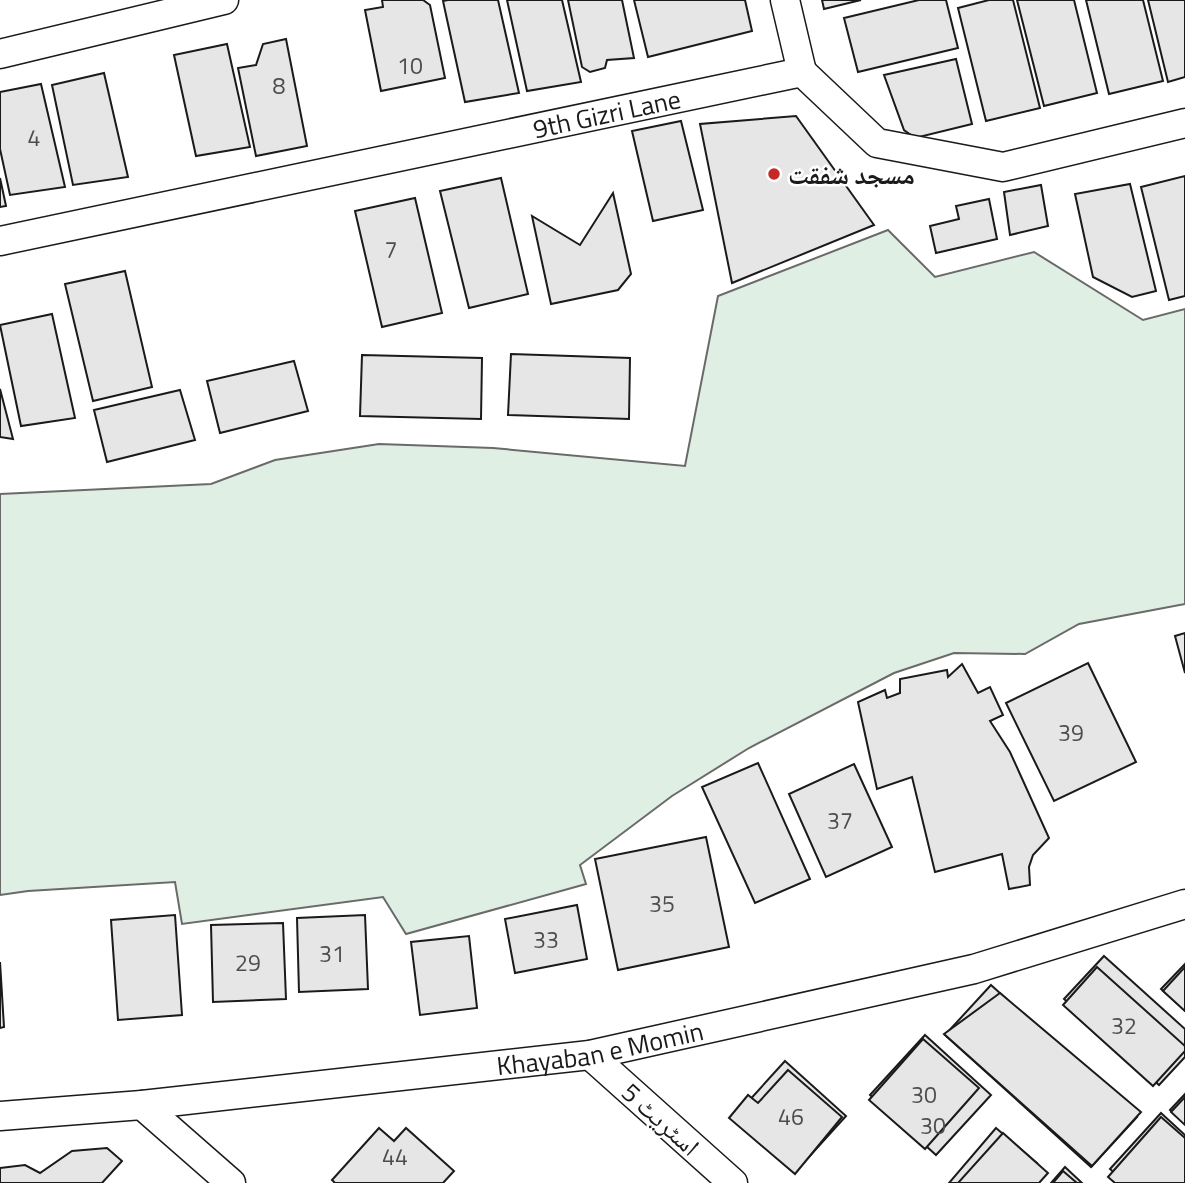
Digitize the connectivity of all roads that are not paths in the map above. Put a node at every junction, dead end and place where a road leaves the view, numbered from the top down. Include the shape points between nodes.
1 (224, 0) edge
2 (785, 0) edge
3 (0, 54) edge
4 (802, 72) junction
5 (1185, 123) edge
6 (0, 241) edge
7 (1185, 904) edge
8 (590, 1055) junction
9 (142, 1105) junction
10 (0, 1116) edge
11 (231, 1183) edge
12 (733, 1183) edge

1 - 3 street
2 - 4 street
4 - 5 street via 877,143 1003,167
4 - 6 street, 9th Gizri Lane
7 - 8 street, Khayaban e Momin via 974,969
8 - 9 street, Khayaban e Momin
8 - 12 street, اسٹریٹ 5
9 - 10 street, Khayaban e Momin
9 - 11 street

